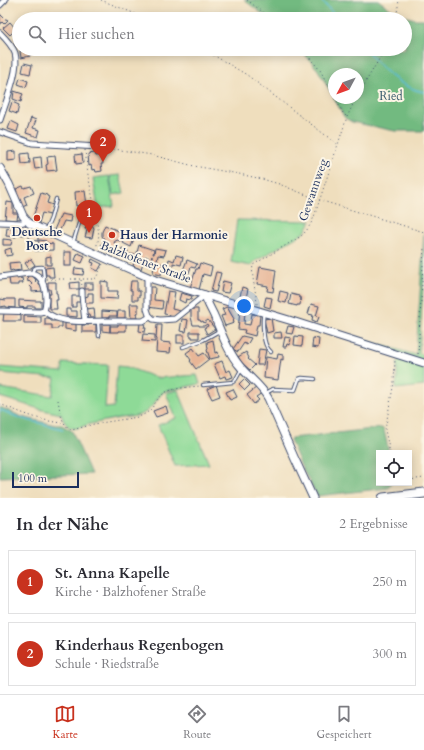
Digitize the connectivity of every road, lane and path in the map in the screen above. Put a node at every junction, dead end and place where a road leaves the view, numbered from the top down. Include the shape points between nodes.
1 (5, 0) edge
2 (101, 0) edge
3 (247, 0) edge
4 (400, 0) edge
5 (0, 5) edge
6 (131, 12) edge
7 (263, 12) edge
8 (397, 12) edge
9 (0, 33) edge
10 (12, 47) edge
11 (16, 56) edge
12 (215, 56) edge
13 (308, 56) edge
14 (382, 56) edge
15 (328, 85) edge
16 (364, 85) edge
17 (338, 104) edge
18 (353, 104) edge
19 (347, 117) junction
20 (0, 120) edge
21 (0, 132) edge
22 (338, 144) junction
23 (84, 146) junction
24 (98, 147) joint
25 (0, 168) edge
26 (56, 199) dead end
27 (319, 200) junction
28 (94, 217) junction
29 (80, 220) joint
30 (27, 221) junction
31 (0, 222) edge
32 (45, 231) junction
33 (424, 232) edge
34 (73, 244) junction
35 (424, 247) edge
36 (94, 253) junction
37 (106, 259) junction
38 (32, 273) junction
39 (147, 276) junction
40 (0, 277) edge
41 (43, 280) junction
42 (82, 280) junction
43 (82, 291) joint
44 (205, 295) junction
45 (217, 299) junction
46 (257, 310) junction
47 (0, 312) edge
48 (44, 312) junction
49 (264, 313) junction
50 (214, 315) junction
51 (150, 317) junction
52 (84, 321) junction
53 (98, 321) junction
54 (220, 330) junction
55 (100, 336) dead end
56 (183, 347) dead end
57 (271, 352) dead end
58 (396, 355) junction
59 (421, 362) edge
60 (242, 368) junction
61 (315, 380) dead end
62 (203, 385) joint
63 (265, 393) junction
64 (58, 400) dead end
65 (0, 404) edge
66 (64, 423) junction
67 (389, 450) edge
68 (424, 478) edge
69 (412, 480) edge
70 (424, 493) edge
71 (313, 498) edge
72 (383, 498) edge

1 - 5 street
2 - 6 path
3 - 7 path
4 - 8 path
9 - 10 street
11 - 20 street via 16,72
12 - 22 path via 247,75
13 - 15 path via 320,70
14 - 16 path
17 - 19 path
18 - 19 path, Gewannweg
19 - 22 path, Gewannweg
21 - 23 street via 32,143
22 - 27 path, Gewannweg
23 - 24 street
23 - 28 path via 96,214
24 - 27 path via 152,155 262,179
25 - 30 street
26 - 32 lane
27 - 33 path
27 - 46 path, Gewannweg via 311,224 304,234 253,265
28 - 29 path via 85,221
28 - 36 path via 99,231
29 - 34 lane
30 - 31 street
30 - 32 street, Balzhofener Straße
32 - 34 street, Balzhofener Straße
34 - 36 street, Balzhofener Straße
35 - 59 path
36 - 37 street, Balzhofener Straße
37 - 39 street, Balzhofener Straße
37 - 42 path via 96,278
38 - 40 street
38 - 41 street
38 - 41 lane via 35,268 42,267
39 - 44 street, Balzhofener Straße
39 - 51 street via 146,303
41 - 42 path
41 - 48 street via 46,306
42 - 43 path
43 - 52 street
44 - 45 street, Balzhofener Straße
44 - 50 street
44 - 51 street via 175,319 160,320
45 - 46 street, Balzhofener Straße
45 - 50 street
46 - 49 street, Balzhofener Straße
47 - 48 street
48 - 52 street via 62,320
49 - 57 lane via 266,346
49 - 58 street, Balzhofener Straße
50 - 54 street
51 - 53 street via 142,321
52 - 53 street
53 - 55 lane
54 - 56 lane
54 - 60 street via 233,357
58 - 59 street, Balzhofener Straße
58 - 67 path via 386,430
60 - 62 lane via 233,382
60 - 63 street
61 - 63 lane via 302,378 299,379 295,390 273,389
62 - 66 path via 165,392 147,413 138,416 72,430
63 - 71 street
64 - 66 path
65 - 66 path
68 - 69 path
70 - 72 highway

